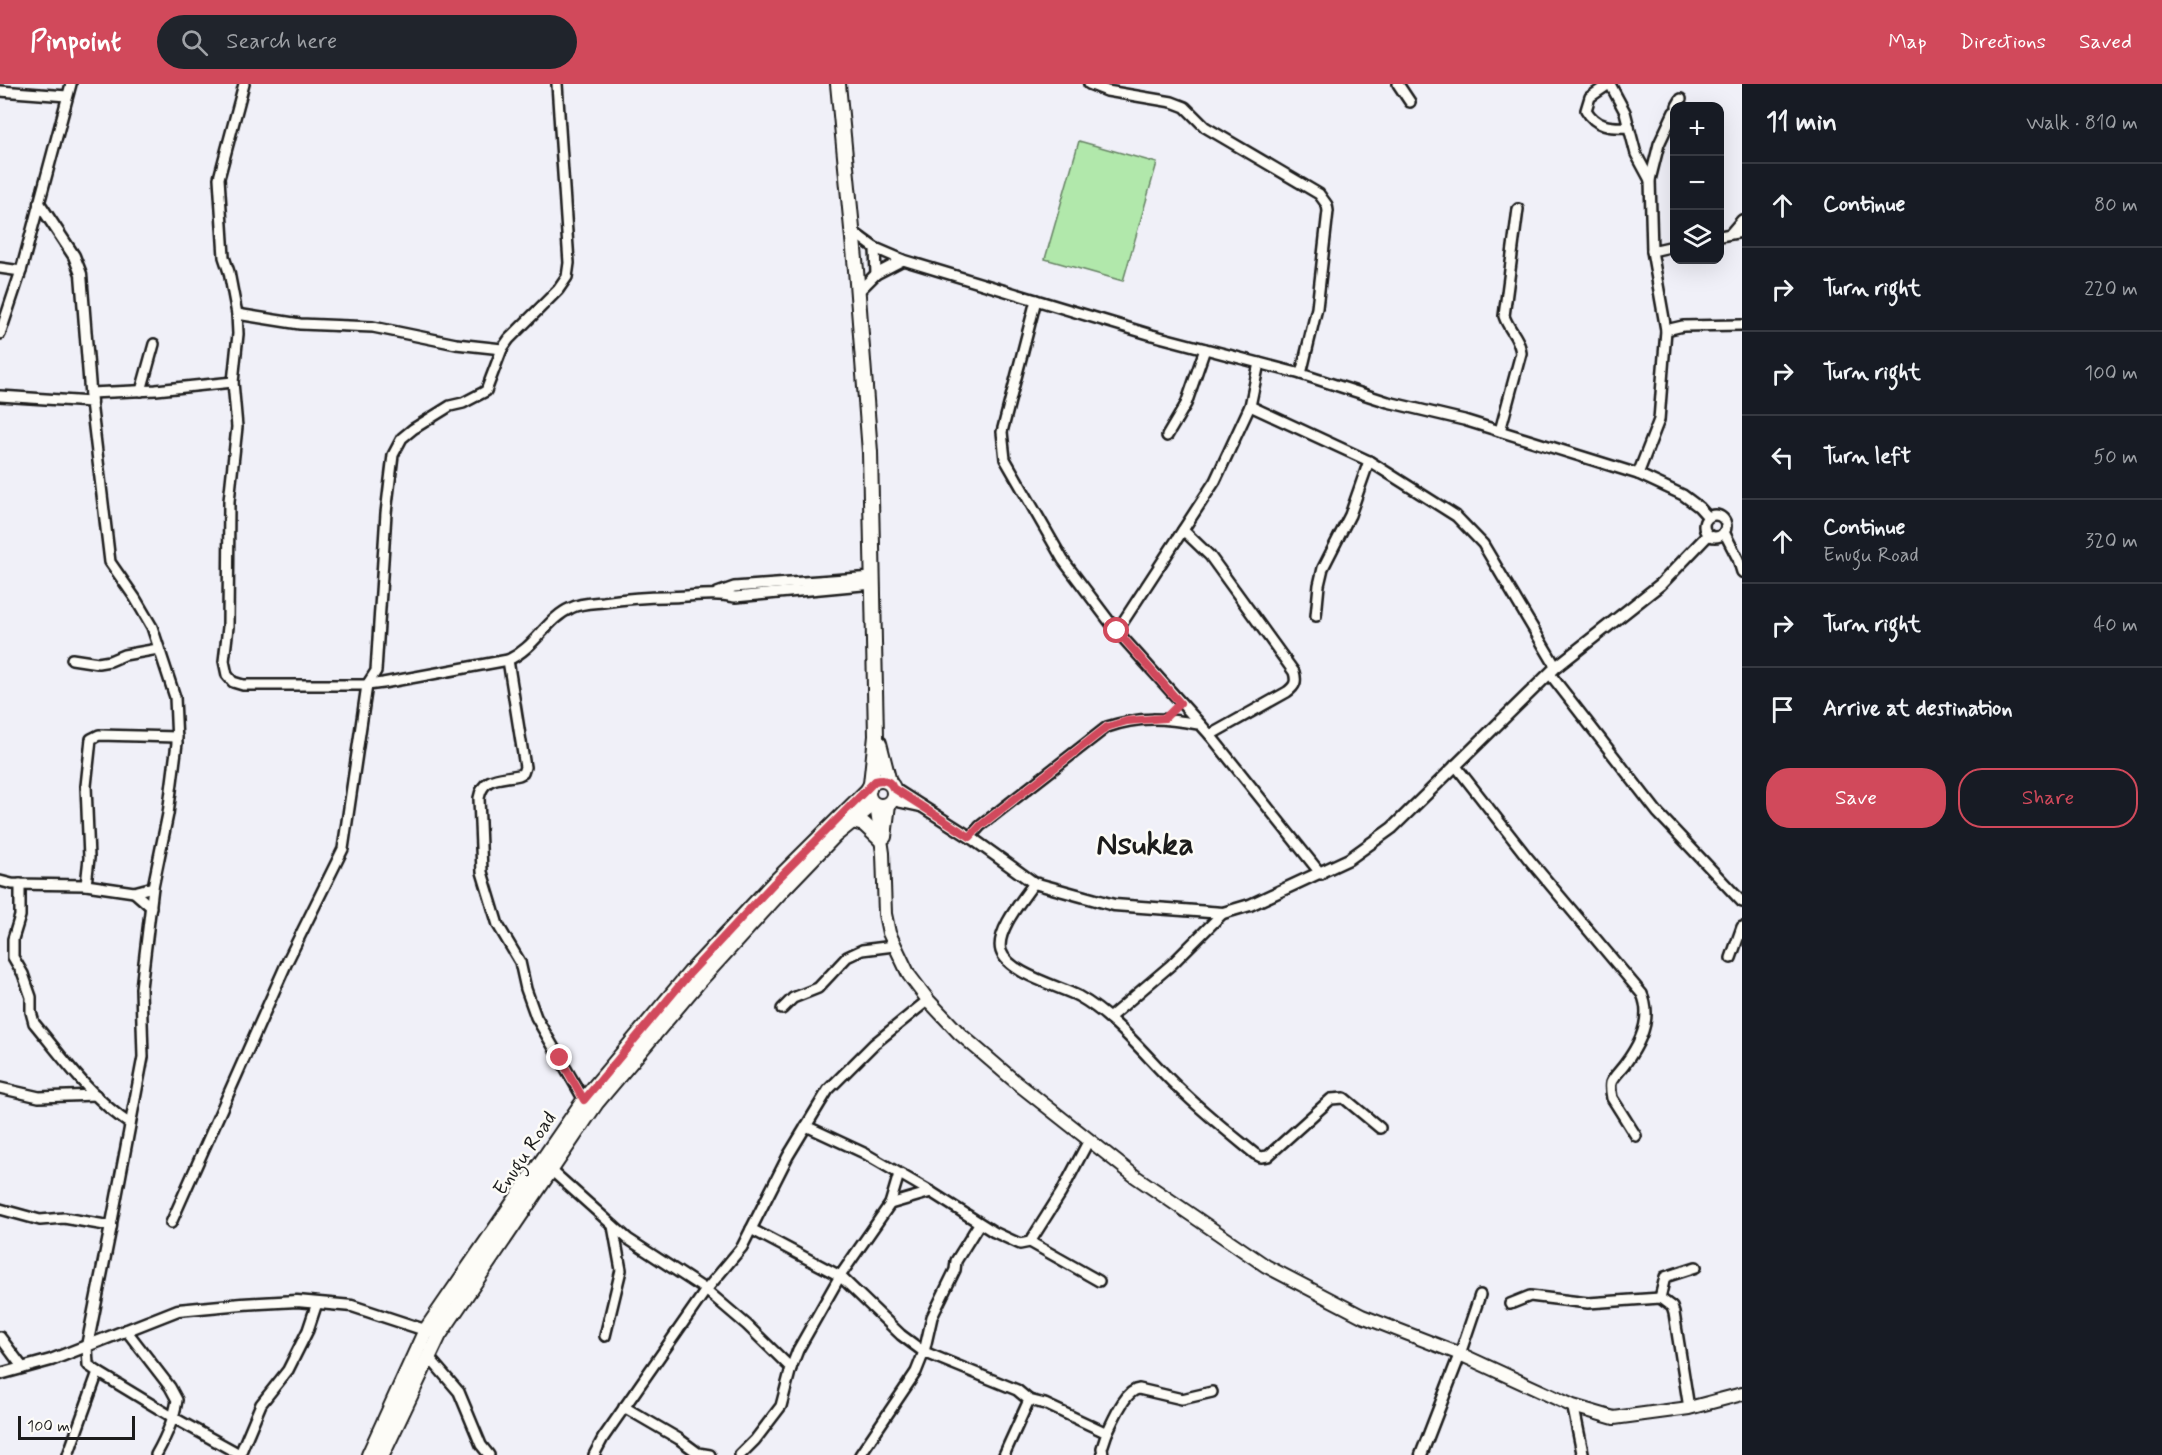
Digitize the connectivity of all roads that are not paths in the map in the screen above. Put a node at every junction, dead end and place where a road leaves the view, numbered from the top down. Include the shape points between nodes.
1 (71, 84) edge
2 (244, 84) edge
3 (557, 84) edge
4 (838, 84) edge
5 (1089, 84) edge
6 (1398, 84) edge
7 (1610, 84) edge
8 (0, 91) edge
9 (67, 96) junction
10 (1410, 102) dead end
11 (1670, 121) edge
12 (1629, 127) junction
13 (1650, 180) junction
14 (39, 203) junction
15 (1518, 209) dead end
16 (1742, 220) edge
17 (852, 231) junction
18 (1742, 232) edge
19 (1730, 234) junction
20 (1724, 235) edge
21 (1670, 247) edge
22 (875, 248) junction
23 (1653, 251) junction
24 (855, 252) junction
25 (903, 260) junction
26 (0, 268) edge
27 (856, 270) junction
28 (21, 271) junction
29 (876, 274) junction
30 (858, 292) junction
31 (1036, 300) junction
32 (237, 314) junction
33 (1742, 325) edge
34 (1666, 330) junction
35 (0, 334) edge
36 (154, 344) dead end
37 (502, 349) junction
38 (1205, 349) junction
39 (1259, 363) junction
40 (1301, 374) junction
41 (233, 382) junction
42 (141, 391) junction
43 (0, 396) edge
44 (91, 398) junction
45 (1250, 406) junction
46 (1500, 431) junction
47 (1167, 436) dead end
48 (1369, 461) junction
49 (1638, 474) junction
50 (1708, 517) junction
51 (1183, 530) junction
52 (1724, 532) junction
53 (1708, 535) junction
54 (1742, 572) edge
55 (873, 580) junction
56 (1316, 616) dead end
57 (1117, 631) junction
58 (159, 649) junction
59 (72, 658) dead end
60 (508, 660) junction
61 (1553, 670) junction
62 (376, 672) junction
63 (383, 683) junction
64 (367, 685) junction
65 (1180, 703) junction
66 (1165, 718) junction
67 (1198, 724) junction
68 (1210, 735) junction
69 (876, 736) junction
70 (177, 737) junction
71 (1455, 765) junction
72 (870, 787) junction
73 (886, 797) junction
74 (853, 820) junction
75 (970, 837) junction
76 (880, 839) junction
77 (883, 853) junction
78 (1321, 874) junction
79 (0, 881) edge
80 (1034, 883) junction
81 (20, 884) junction
82 (86, 885) junction
83 (153, 886) junction
84 (134, 892) junction
85 (1742, 902) edge
86 (151, 907) junction
87 (1222, 913) junction
88 (1742, 927) edge
89 (894, 945) junction
90 (1731, 957) dead end
91 (928, 999) junction
92 (782, 1009) dead end
93 (1109, 1018) junction
94 (0, 1088) edge
95 (96, 1095) junction
96 (584, 1100) junction
97 (130, 1124) junction
98 (806, 1126) junction
99 (1380, 1128) dead end
100 (1636, 1136) dead end
101 (1089, 1140) junction
102 (551, 1170) junction
103 (900, 1174) junction
104 (931, 1192) junction
105 (890, 1204) junction
106 (0, 1209) edge
107 (171, 1223) dead end
108 (979, 1224) junction
109 (111, 1226) junction
110 (613, 1227) junction
111 (751, 1229) junction
112 (1030, 1242) junction
113 (1696, 1267) dead end
114 (840, 1276) junction
115 (1099, 1281) dead end
116 (706, 1290) junction
117 (1480, 1295) dead end
118 (1660, 1298) junction
119 (317, 1303) junction
120 (1510, 1304) dead end
121 (126, 1330) junction
122 (432, 1332) junction
123 (605, 1336) dead end
124 (0, 1337) edge
125 (87, 1346) junction
126 (924, 1352) junction
127 (1460, 1354) junction
128 (428, 1356) junction
129 (22, 1368) junction
130 (791, 1368) junction
131 (98, 1372) junction
132 (0, 1374) edge
133 (1212, 1392) dead end
134 (1742, 1394) edge
135 (1029, 1400) junction
136 (1574, 1406) junction
137 (624, 1407) junction
138 (1689, 1408) junction
139 (174, 1418) junction
140 (1107, 1433) junction
141 (240, 1454) edge
142 (68, 1455) edge
143 (156, 1455) edge
144 (369, 1455) edge
145 (382, 1455) edge
146 (489, 1455) edge
147 (594, 1455) edge
148 (710, 1455) edge
149 (740, 1455) edge
150 (860, 1455) edge
151 (1004, 1455) edge
152 (1103, 1455) edge
153 (1421, 1455) edge
154 (1583, 1455) edge

1 - 9 street
2 - 32 street via 219,178 224,258
3 - 37 street via 567,277
4 - 17 main road
5 - 40 street via 1185,107 1205,127 1324,199 1328,211 1317,308
6 - 10 street
7 - 12 street
7 - 12 street via 1590,97 1586,110 1592,120 1604,127
8 - 9 street
9 - 14 street
11 - 13 street via 1652,164
12 - 13 street via 1636,154
13 - 23 street
14 - 28 street
14 - 44 street via 74,256 81,274
15 - 46 street via 1504,315 1507,326 1520,342 1521,353
16 - 19 street
17 - 22 street
17 - 24 main road
18 - 19 street
19 - 20 street
21 - 23 street
22 - 24 street
22 - 25 street
22 - 29 street
23 - 34 street
24 - 27 main road
25 - 29 street
25 - 31 street
26 - 28 street
27 - 29 street
27 - 30 main road
28 - 35 street
29 - 30 street
30 - 55 main road via 870,452
31 - 38 street
31 - 57 street via 1002,432 1005,459 1063,560
32 - 37 street via 300,324 373,327
32 - 41 street
33 - 34 street
34 - 49 street via 1659,420
36 - 42 street
37 - 62 street via 486,391 463,404 450,406 413,429 402,438 393,455
38 - 39 street
38 - 47 street via 1186,404
39 - 40 street
39 - 45 street
40 - 46 street
41 - 42 street
41 - 64 street via 237,427 229,501 224,661 227,675 243,685
42 - 44 street
43 - 44 street
44 - 58 street via 110,562 152,627
45 - 48 street
45 - 51 street via 1215,481
46 - 49 street
48 - 56 street via 1350,515 1323,568
48 - 61 street via 1456,516 1483,544
49 - 50 street via 1683,495
50 - 52 street via 1722,518
50 - 53 street via 1704,524
51 - 57 street
51 - 68 street via 1210,556 1296,680 1287,692
52 - 53 street via 1715,537
52 - 54 street
53 - 61 street via 1661,584
55 - 60 street via 735,587 717,593 648,596 571,607 526,650
55 - 69 main road
57 - 65 street
58 - 59 street via 98,663
58 - 70 street via 175,697
60 - 63 street
60 - 96 street via 525,767 523,773 488,782 481,789 482,872 498,925 520,962 536,1017
61 - 71 street
61 - 85 street via 1658,813
62 - 63 street
62 - 64 street
63 - 64 street
64 - 107 street via 343,849 288,960
65 - 66 street
65 - 67 street
66 - 67 street
66 - 75 street via 1107,727
67 - 68 street
68 - 78 street
69 - 72 main road
69 - 73 main road
70 - 82 street via 99,735 91,740 86,786
70 - 83 street via 168,814
71 - 78 street via 1392,828
71 - 100 street via 1642,994 1644,1028 1638,1048 1611,1083 1612,1098
72 - 73 main road via 869,797
72 - 73 main road via 880,780
72 - 96 main road, Enugu Road via 690,973
73 - 74 main road
73 - 75 street via 921,806
73 - 76 main road
73 - 77 main road
74 - 76 main road
74 - 102 main road via 699,981 596,1103
75 - 80 street
76 - 77 main road
77 - 89 main road via 885,914
78 - 87 street
79 - 81 street
80 - 87 street via 1114,905
80 - 93 street via 1000,936 1003,957 1016,969 1078,996
81 - 82 street
81 - 95 street via 20,916 13,939 13,957 31,997 34,1023
82 - 84 street
83 - 84 street
83 - 86 street
84 - 86 street
86 - 97 street via 141,988 143,1057
87 - 93 street via 1171,965
88 - 90 street
89 - 91 main road via 909,975
89 - 92 street via 862,950 847,957 818,988 793,998
91 - 98 street via 874,1044 828,1090
91 - 101 main road via 959,1033
93 - 99 street via 1185,1095 1255,1155 1268,1156 1331,1099 1344,1098
94 - 95 street via 39,1097
95 - 97 street
96 - 122 main road, Enugu Road
97 - 109 street
98 - 103 street
98 - 111 street
101 - 112 street
101 - 127 main road via 1136,1178 1266,1266 1362,1316
102 - 110 street
102 - 122 main road
103 - 104 street
103 - 105 street
104 - 105 street
104 - 108 street
105 - 114 street
106 - 109 street via 40,1220 64,1218
108 - 112 street via 1020,1244
108 - 126 street via 956,1261 932,1317
109 - 125 street
110 - 116 street
110 - 123 street via 621,1270
111 - 114 street
111 - 116 street via 742,1247
112 - 115 street
113 - 118 street via 1665,1277
114 - 126 street via 900,1335
114 - 130 street
116 - 130 street
116 - 137 street
117 - 127 street
118 - 120 street via 1588,1303 1530,1296
118 - 138 street via 1674,1313
119 - 121 street via 297,1301 178,1310
119 - 122 street via 352,1306
119 - 141 street via 288,1370 261,1404
121 - 125 street
121 - 139 street via 175,1394
122 - 128 main road
122 - 144 main road, Enugu Road
124 - 129 street
125 - 129 street
125 - 131 street via 88,1365
126 - 135 street via 1017,1390
126 - 150 street via 916,1372
127 - 136 main road
127 - 153 street
128 - 145 main road
128 - 146 street via 459,1392
129 - 132 street
130 - 149 street via 781,1406
131 - 139 street
131 - 142 street
133 - 140 street via 1182,1399 1134,1389
134 - 138 main road
135 - 140 street
135 - 151 street
136 - 138 main road via 1614,1418
136 - 154 street
137 - 147 street
137 - 148 street via 698,1453
139 - 141 street
139 - 143 street
140 - 152 street

